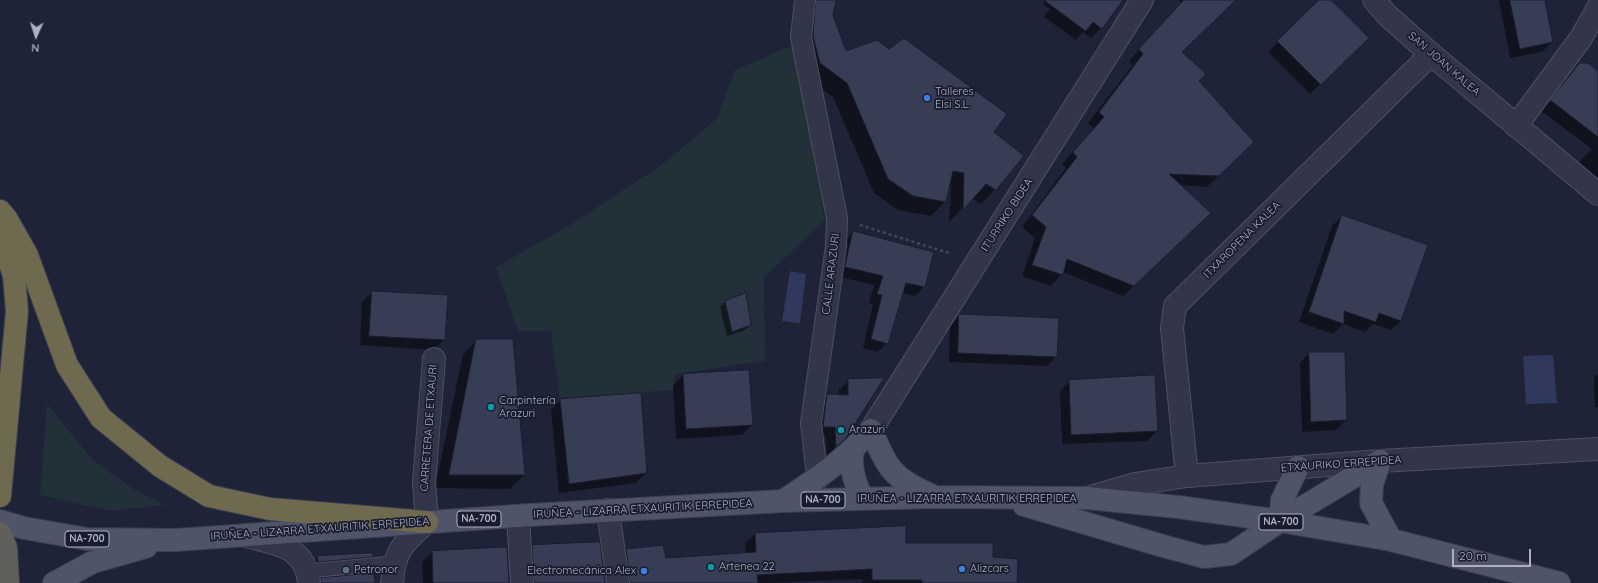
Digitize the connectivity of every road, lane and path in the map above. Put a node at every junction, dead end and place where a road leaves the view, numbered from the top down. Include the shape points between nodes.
1 (805, 0) edge
2 (1142, 0) edge
3 (1374, 0) edge
4 (1598, 8) edge
5 (1431, 54) junction
6 (1516, 126) junction
7 (1598, 194) edge
8 (0, 211) edge
9 (837, 218) junction
10 (0, 232) edge
11 (978, 262) junction
12 (434, 359) dead end
13 (871, 430) junction
14 (1598, 449) edge
15 (853, 450) junction
16 (1380, 461) junction
17 (1298, 467) junction
18 (1187, 476) junction
19 (819, 478) junction
20 (0, 496) edge
21 (935, 497) junction
22 (998, 497) junction
23 (1087, 498) junction
24 (863, 499) junction
25 (783, 501) junction
26 (608, 510) junction
27 (518, 517) junction
28 (0, 520) edge
29 (427, 522) junction
30 (1280, 522) junction
31 (0, 533) edge
32 (239, 534) junction
33 (176, 540) junction
34 (1391, 540) junction
35 (392, 573) edge
36 (309, 577) edge
37 (8, 583) edge
38 (54, 583) edge
39 (522, 583) edge
40 (618, 583) edge
41 (1559, 583) edge

1 - 9 street, CALLE ARAZURI via 801,37
2 - 11 street, ITURRIKO BIDEA
3 - 5 street, SAN JOAN KALEA
4 - 6 street via 1581,38
5 - 6 street, SAN JOAN KALEA
5 - 18 street, ITXAROPENA KALEA via 1175,306 1172,328
6 - 7 street, SAN JOAN KALEA
8 - 29 highway via 27,255 67,365 101,418 160,466 209,496 270,509
9 - 11 path
9 - 19 street, CALLE ARAZURI via 836,246 811,423
10 - 20 highway via 14,276 17,311
11 - 13 street, ITURRIKO BIDEA
12 - 29 street, CARRETERA DE ETXAURI via 424,482
13 - 15 main road
13 - 21 main road via 893,473 909,486
14 - 16 street, ETXAURIKO ERREPIDEA
15 - 19 main road
15 - 24 main road via 851,460 854,480
16 - 17 street, ETXAURIKO ERREPIDEA
16 - 30 main road
16 - 34 main road via 1372,484 1371,503
17 - 18 street, ETXAURIKO ERREPIDEA
17 - 30 main road via 1282,500
18 - 23 street, ETXAURIKO ERREPIDEA via 1135,484
19 - 25 main road
21 - 22 main road, IRUÑEA - LIZARRA ETXAURITIK ERREPIDEA / NA-700
21 - 24 main road, IRUÑEA - LIZARRA ETXAURITIK ERREPIDEA / NA-700
22 - 23 main road, IRUÑEA - LIZARRA ETXAURITIK ERREPIDEA / NA-700
22 - 30 main road via 1204,557 1231,554
23 - 30 main road, IRUÑEA - LIZARRA ETXAURITIK ERREPIDEA / NA-700 via 1178,507
24 - 25 main road, IRUÑEA - LIZARRA ETXAURITIK ERREPIDEA / NA-700
25 - 26 main road, IRUÑEA - LIZARRA ETXAURITIK ERREPIDEA / NA-700
26 - 27 main road, IRUÑEA - LIZARRA ETXAURITIK ERREPIDEA / NA-700
26 - 40 street
27 - 29 main road, IRUÑEA - LIZARRA ETXAURITIK ERREPIDEA / NA-700
27 - 39 street
28 - 33 main road, IRUÑEA - LIZARRA ETXAURITIK ERREPIDEA / NA-700 via 24,528 87,539
29 - 32 main road, IRUÑEA - LIZARRA ETXAURITIK ERREPIDEA / NA-700
29 - 35 street via 400,550
30 - 34 main road, IRUÑEA - LIZARRA ETXAURITIK ERREPIDEA / NA-700
31 - 37 highway via 6,548
32 - 33 main road, IRUÑEA - LIZARRA ETXAURITIK ERREPIDEA / NA-700
32 - 36 street via 284,546 300,557
33 - 38 main road, IRUÑEA - LIZARRA ETXAURITIK ERREPIDEA / NA-700 via 93,562
34 - 41 main road, IRUÑEA - LIZARRA ETXAURITIK ERREPIDEA / NA-700
35 - 36 lane

